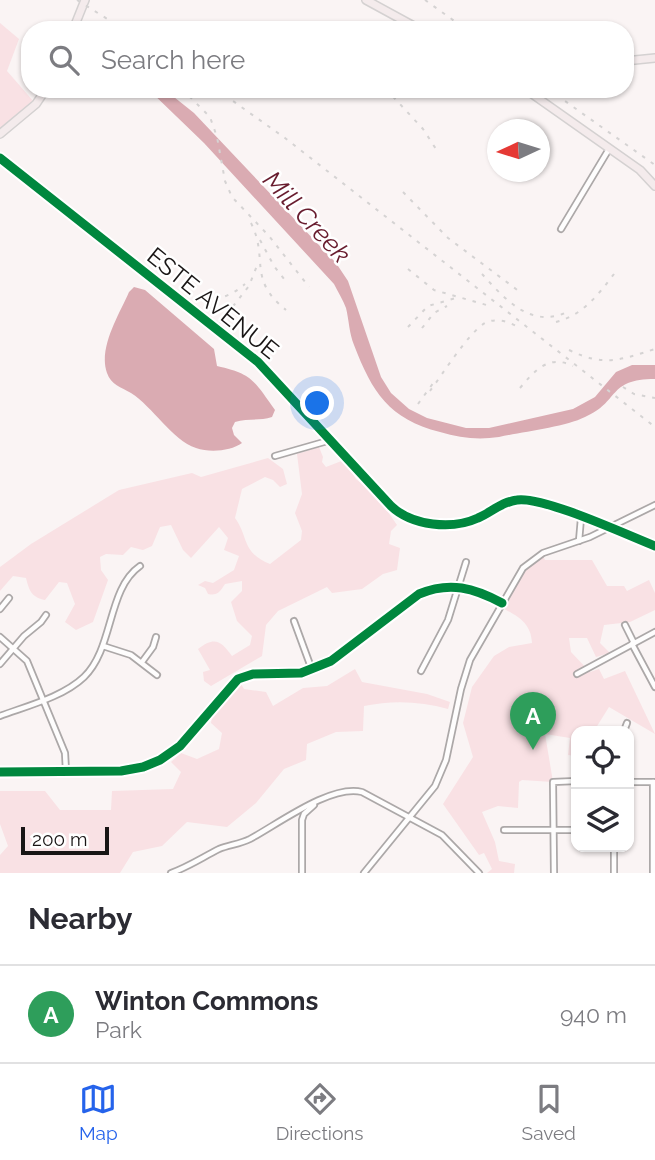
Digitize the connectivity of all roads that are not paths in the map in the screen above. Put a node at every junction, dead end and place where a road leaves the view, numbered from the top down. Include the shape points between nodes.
1 (85, 0) edge
2 (366, 0) edge
3 (77, 21) edge
4 (404, 21) edge
5 (655, 58) edge
6 (634, 60) edge
7 (40, 98) edge
8 (538, 98) edge
9 (0, 134) edge
10 (609, 149) junction
11 (0, 158) edge
12 (655, 186) edge
13 (561, 229) dead end
14 (331, 440) junction
15 (275, 456) dead end
16 (655, 505) edge
17 (581, 518) junction
18 (609, 528) junction
19 (579, 541) junction
20 (655, 547) edge
21 (466, 562) dead end
22 (140, 566) dead end
23 (460, 587) junction
24 (9, 598) dead end
25 (502, 603) junction
26 (0, 609) edge
27 (46, 615) dead end
28 (294, 621) dead end
29 (625, 625) dead end
30 (655, 632) edge
31 (0, 637) edge
32 (156, 637) dead end
33 (633, 643) junction
34 (103, 646) junction
35 (14, 648) junction
36 (142, 663) junction
37 (0, 664) edge
38 (312, 670) junction
39 (421, 671) dead end
40 (576, 674) dead end
41 (157, 675) dead end
42 (655, 687) edge
43 (43, 699) junction
44 (0, 716) edge
45 (627, 723) dead end
46 (626, 726) edge
47 (66, 771) junction
48 (0, 772) edge
49 (571, 782) edge
50 (634, 782) edge
51 (654, 782) edge
52 (314, 804) junction
53 (410, 817) junction
54 (504, 830) dead end
55 (554, 830) junction
56 (571, 830) edge
57 (614, 852) edge
58 (171, 873) edge
59 (302, 873) edge
60 (364, 873) edge
61 (479, 873) edge
62 (554, 873) edge
63 (614, 873) edge
64 (653, 873) edge

1 - 3 main road
2 - 4 main road
5 - 6 main road
7 - 9 main road
8 - 10 main road
10 - 12 main road
10 - 13 street
11 - 14 street, ESTE AVENUE via 258,362
14 - 15 street
14 - 17 street, ESTE AVENUE via 396,511 416,521 469,522 502,504 527,499
16 - 18 street
17 - 18 street, ESTE AVENUE
17 - 19 street
18 - 19 street
18 - 20 street, ESTE AVENUE
19 - 25 street via 542,553 526,564
21 - 23 street
22 - 34 street via 123,587
23 - 25 street
23 - 38 street via 435,588 414,597 331,661
23 - 39 street
24 - 26 street
25 - 53 street via 470,660 439,777
27 - 35 street
28 - 38 street
29 - 33 street
30 - 33 street
31 - 35 street
32 - 36 street
33 - 40 street
33 - 42 street
34 - 36 street
34 - 43 street via 83,678
35 - 37 street
35 - 43 street via 27,661
36 - 41 street
38 - 47 street via 238,679 180,746 151,764 121,771
43 - 44 street
43 - 47 street via 65,753
45 - 46 street
47 - 48 street
49 - 55 street via 553,782
50 - 51 street
51 - 64 street
52 - 53 street via 354,790
52 - 58 street via 248,840
52 - 59 street via 302,820
53 - 60 street
53 - 61 street via 447,839
54 - 55 street
55 - 56 street
55 - 62 street
57 - 63 street

